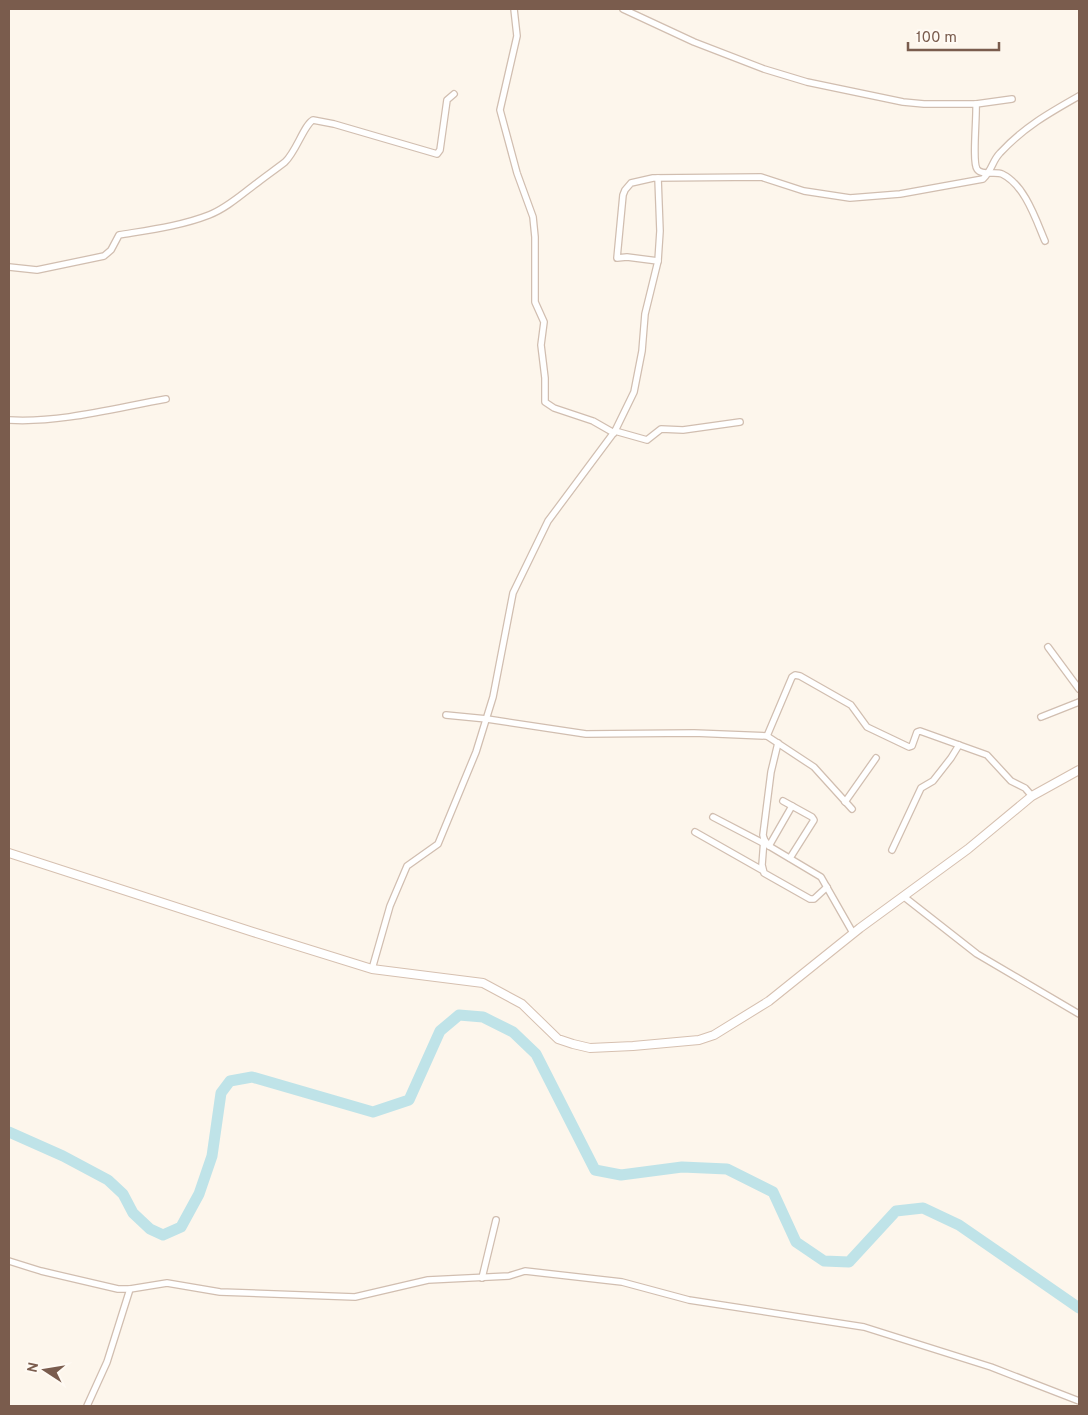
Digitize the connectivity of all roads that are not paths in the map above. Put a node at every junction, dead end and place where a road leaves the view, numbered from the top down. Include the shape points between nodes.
1 (514, 9) edge
2 (624, 9) edge
3 (454, 94) dead end
4 (1079, 96) edge
5 (1012, 99) dead end
6 (976, 104) junction
7 (990, 172) junction
8 (658, 178) junction
9 (1046, 241) dead end
10 (658, 261) junction
11 (9, 267) edge
12 (166, 399) dead end
13 (9, 420) edge
14 (740, 422) dead end
15 (614, 432) junction
16 (1048, 647) dead end
17 (1079, 689) edge
18 (1079, 702) edge
19 (446, 715) dead end
20 (1041, 717) dead end
21 (487, 718) junction
22 (767, 736) junction
23 (778, 743) junction
24 (959, 745) junction
25 (876, 758) dead end
26 (1079, 770) edge
27 (1032, 796) junction
28 (783, 801) dead end
29 (845, 802) junction
30 (792, 806) junction
31 (852, 809) dead end
32 (713, 817) dead end
33 (695, 832) dead end
34 (765, 843) junction
35 (892, 850) dead end
36 (9, 853) edge
37 (790, 858) junction
38 (762, 870) junction
39 (827, 887) junction
40 (903, 896) junction
41 (853, 933) junction
42 (372, 969) junction
43 (1079, 1014) edge
44 (496, 1220) dead end
45 (9, 1261) edge
46 (482, 1278) junction
47 (130, 1289) junction
48 (1079, 1402) edge
49 (87, 1406) edge

1 - 15 street via 517,36 500,110 533,217 535,302 544,322 541,345 545,402
2 - 6 street via 694,42 807,82 903,102
3 - 11 street via 447,100 437,154 334,124 311,121 286,161 229,204 210,214 119,235 104,256 37,270
4 - 7 street via 1016,136 998,156
5 - 6 street
6 - 7 street via 976,166 980,172
7 - 8 street via 983,179 900,194 850,198 804,191 761,177
7 - 9 street via 1013,181 1022,192
8 - 10 street
8 - 10 street via 631,183 625,190 617,258
10 - 15 street via 645,314 634,392
12 - 13 street via 60,418
14 - 15 street via 683,430 661,429 647,440
15 - 21 street via 548,521 513,593
16 - 17 street
18 - 20 street
19 - 21 street
21 - 22 street via 586,734
21 - 42 street via 441,839 407,866 383,928
22 - 23 street
22 - 24 street via 795,675 851,705 867,727 909,747 920,731
23 - 29 street via 814,767
23 - 34 street via 771,772 763,835
24 - 27 street via 987,755 1011,782 1025,788
24 - 35 street via 933,781 921,788
25 - 29 street
26 - 27 street
27 - 40 street
28 - 30 street
29 - 31 street
30 - 34 street
30 - 37 street via 814,821
32 - 34 street
33 - 38 street
34 - 37 street
34 - 38 street
36 - 42 street
37 - 39 street via 819,875
38 - 39 street via 810,899
39 - 41 street
40 - 41 street
40 - 43 street via 977,954
41 - 42 street via 769,1001 714,1035 699,1040 633,1046 590,1048 558,1039 522,1004 483,983
44 - 46 street
45 - 47 street via 118,1289
46 - 47 street via 428,1280 355,1297 220,1292 167,1283
46 - 48 street via 525,1271 622,1282 690,1300 864,1327 991,1367
47 - 49 street via 107,1362

